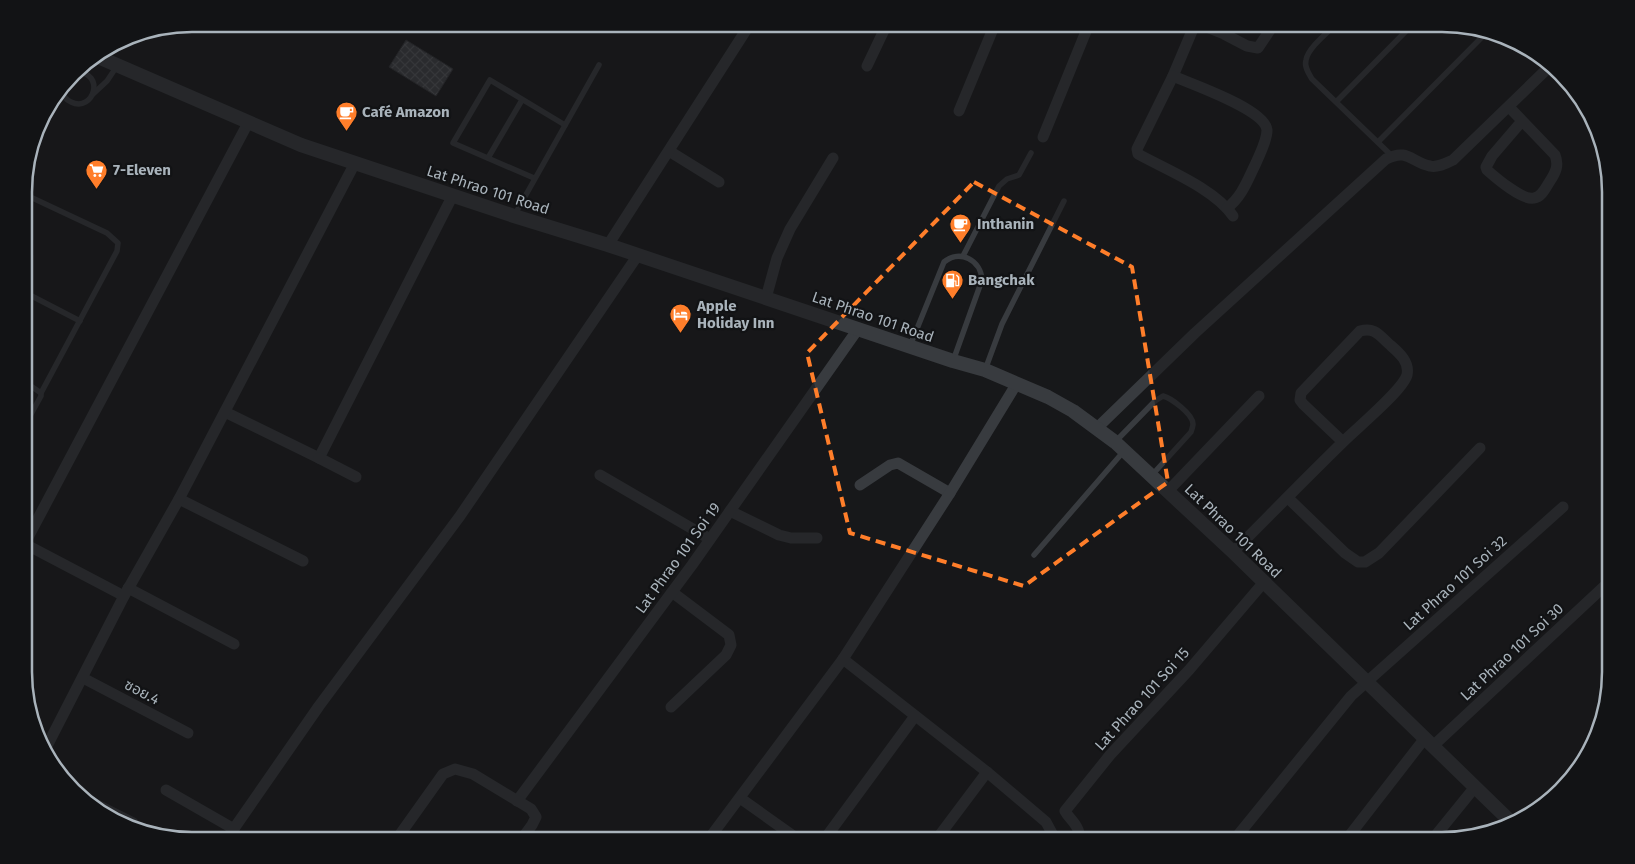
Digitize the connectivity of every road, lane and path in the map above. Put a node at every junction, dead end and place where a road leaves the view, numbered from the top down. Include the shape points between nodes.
1 (744, 33) edge
2 (883, 33) edge
3 (991, 33) edge
4 (1085, 33) edge
5 (1191, 33) edge
6 (1222, 33) edge
7 (1268, 33) edge
8 (1327, 33) edge
9 (1404, 33) edge
10 (1482, 38) edge
11 (103, 60) edge
12 (599, 65) dead end
13 (117, 66) junction
14 (867, 66) dead end
15 (1546, 70) edge
16 (85, 74) edge
17 (1172, 76) junction
18 (93, 94) junction
19 (65, 96) edge
20 (522, 100) junction
21 (1337, 101) junction
22 (1508, 107) junction
23 (959, 111) dead end
24 (1522, 121) junction
25 (248, 123) junction
26 (565, 125) junction
27 (1043, 137) dead end
28 (1378, 142) junction
29 (669, 150) junction
30 (1031, 153) dead end
31 (1392, 156) junction
32 (488, 158) junction
33 (833, 158) dead end
34 (355, 163) junction
35 (534, 178) junction
36 (719, 182) dead end
37 (453, 195) junction
38 (33, 198) edge
39 (1064, 201) dead end
40 (514, 216) junction
41 (608, 245) junction
42 (638, 255) junction
43 (963, 256) junction
44 (33, 296) edge
45 (766, 298) junction
46 (80, 320) junction
47 (858, 329) junction
48 (910, 346) junction
49 (953, 361) junction
50 (985, 370) junction
51 (1016, 383) junction
52 (33, 388) edge
53 (41, 393) junction
54 (1259, 396) dead end
55 (33, 410) edge
56 (225, 412) junction
57 (1098, 428) junction
58 (1342, 442) junction
59 (1120, 446) junction
60 (1480, 448) dead end
61 (319, 458) junction
62 (600, 475) dead end
63 (1152, 475) junction
64 (356, 477) dead end
65 (860, 485) dead end
66 (1168, 491) junction
67 (950, 493) junction
68 (1288, 498) junction
69 (179, 500) junction
70 (1563, 507) dead end
71 (730, 511) junction
72 (33, 528) edge
73 (818, 538) dead end
74 (710, 539) junction
75 (33, 547) edge
76 (1233, 552) junction
77 (1034, 555) dead end
78 (303, 561) dead end
79 (1264, 582) junction
80 (1602, 588) edge
81 (126, 592) junction
82 (672, 592) junction
83 (234, 644) dead end
84 (843, 659) junction
85 (83, 678) junction
86 (1366, 682) junction
87 (670, 707) dead end
88 (915, 716) junction
89 (188, 733) dead end
90 (49, 742) edge
91 (1429, 742) junction
92 (987, 772) junction
93 (1475, 787) junction
94 (166, 790) dead end
95 (740, 798) junction
96 (517, 801) junction
97 (1507, 818) edge
98 (830, 831) edge
99 (942, 831) edge
100 (1052, 831) edge
101 (1078, 831) edge
102 (1241, 831) edge
103 (1354, 831) edge
104 (1439, 831) edge
105 (225, 832) edge
106 (234, 832) edge
107 (402, 832) edge
108 (527, 832) edge
109 (714, 832) edge
110 (786, 832) edge

1 - 29 street
2 - 14 street
3 - 23 street
4 - 27 street
5 - 17 street
6 - 7 street via 1258,48
8 - 21 lane via 1305,61 1312,79
9 - 21 lane
10 - 28 lane
11 - 13 street, Lat Phrao 101 Road
12 - 26 lane
13 - 18 lane
13 - 25 street, Lat Phrao 101 Road
15 - 22 street
16 - 18 lane via 94,84
17 - 17 street via 1140,142 1138,154 1202,188 1220,200 1230,212 1264,145 1267,130 1262,120 1234,101
18 - 19 lane via 86,102 75,104
20 - 26 lane
20 - 32 lane
20 - 32 lane via 490,80 452,143
21 - 28 lane
22 - 24 street
22 - 31 street via 1453,160 1440,166 1430,166 1404,154
24 - 24 street via 1486,167 1507,186 1533,199 1540,196 1558,166 1555,155
25 - 34 street, Lat Phrao 101 Road
25 - 72 street
26 - 35 lane
28 - 31 lane
29 - 36 street
29 - 41 street
30 - 43 lane via 1019,175 999,186
31 - 57 street via 1195,333
32 - 35 lane
33 - 45 street via 790,229 777,258
34 - 37 street, Lat Phrao 101 Road
34 - 56 street
35 - 40 lane
37 - 40 street, Lat Phrao 101 Road
37 - 61 street
38 - 46 lane via 107,233 118,243 118,250
39 - 50 lane via 1002,324
40 - 41 street, Lat Phrao 101 Road
41 - 42 street, Lat Phrao 101 Road
42 - 45 street, Lat Phrao 101 Road
42 - 106 street via 460,516 319,706
43 - 48 lane via 944,262
43 - 49 lane via 980,268 982,280
44 - 46 lane
45 - 47 street, Lat Phrao 101 Road
46 - 53 lane
47 - 48 street, Lat Phrao 101 Road
47 - 71 street, Lat Phrao 101 Soi 19
48 - 49 street, Lat Phrao 101 Road
49 - 50 street, Lat Phrao 101 Road
50 - 51 street, Lat Phrao 101 Road
51 - 57 street, Lat Phrao 101 Road via 1048,397
51 - 67 street
52 - 53 lane
53 - 55 lane
54 - 66 street
56 - 61 street
56 - 69 street
57 - 59 street, Lat Phrao 101 Road
58 - 58 street via 1396,392 1406,377 1408,368 1403,357 1369,329 1360,331 1302,393 1300,400
58 - 68 street
59 - 63 street, Lat Phrao 101 Road
59 - 63 lane via 1155,401 1163,396 1184,410 1192,418 1191,432
59 - 77 lane
60 - 68 street via 1379,554 1365,562 1358,562 1345,553
61 - 64 street
62 - 74 street
63 - 66 street, Lat Phrao 101 Road
65 - 67 street via 898,463
66 - 76 street, Lat Phrao 101 Road
67 - 84 street
68 - 76 street
69 - 78 street
69 - 81 street
70 - 86 street, Lat Phrao 101 Soi 32
71 - 73 street via 779,535
71 - 74 street, Lat Phrao 101 Soi 19
74 - 82 street, Lat Phrao 101 Soi 19
75 - 81 street
76 - 79 street, Lat Phrao 101 Road
79 - 86 street, Lat Phrao 101 Road
79 - 101 street, Lat Phrao 101 Soi 15 via 1110,755 1065,811
80 - 91 street, Lat Phrao 101 Soi 30
81 - 83 street
81 - 85 street
82 - 87 street via 729,635 731,645 716,665
82 - 96 street, Lat Phrao 101 Soi 19
84 - 88 street
84 - 95 street
85 - 89 street, ซอย.4
85 - 90 street
86 - 91 street, Lat Phrao 101 Road
86 - 102 street, Lat Phrao 101 Soi 32 via 1351,696
88 - 92 street
88 - 98 street
91 - 93 street, Lat Phrao 101 Road
91 - 103 street, Lat Phrao 101 Soi 30
92 - 99 street
92 - 100 street via 1046,822
93 - 97 street, Lat Phrao 101 Road
93 - 104 street
94 - 105 street
95 - 109 street
95 - 110 street
96 - 107 street via 473,774 455,769 443,774
96 - 108 street via 531,808 536,817

